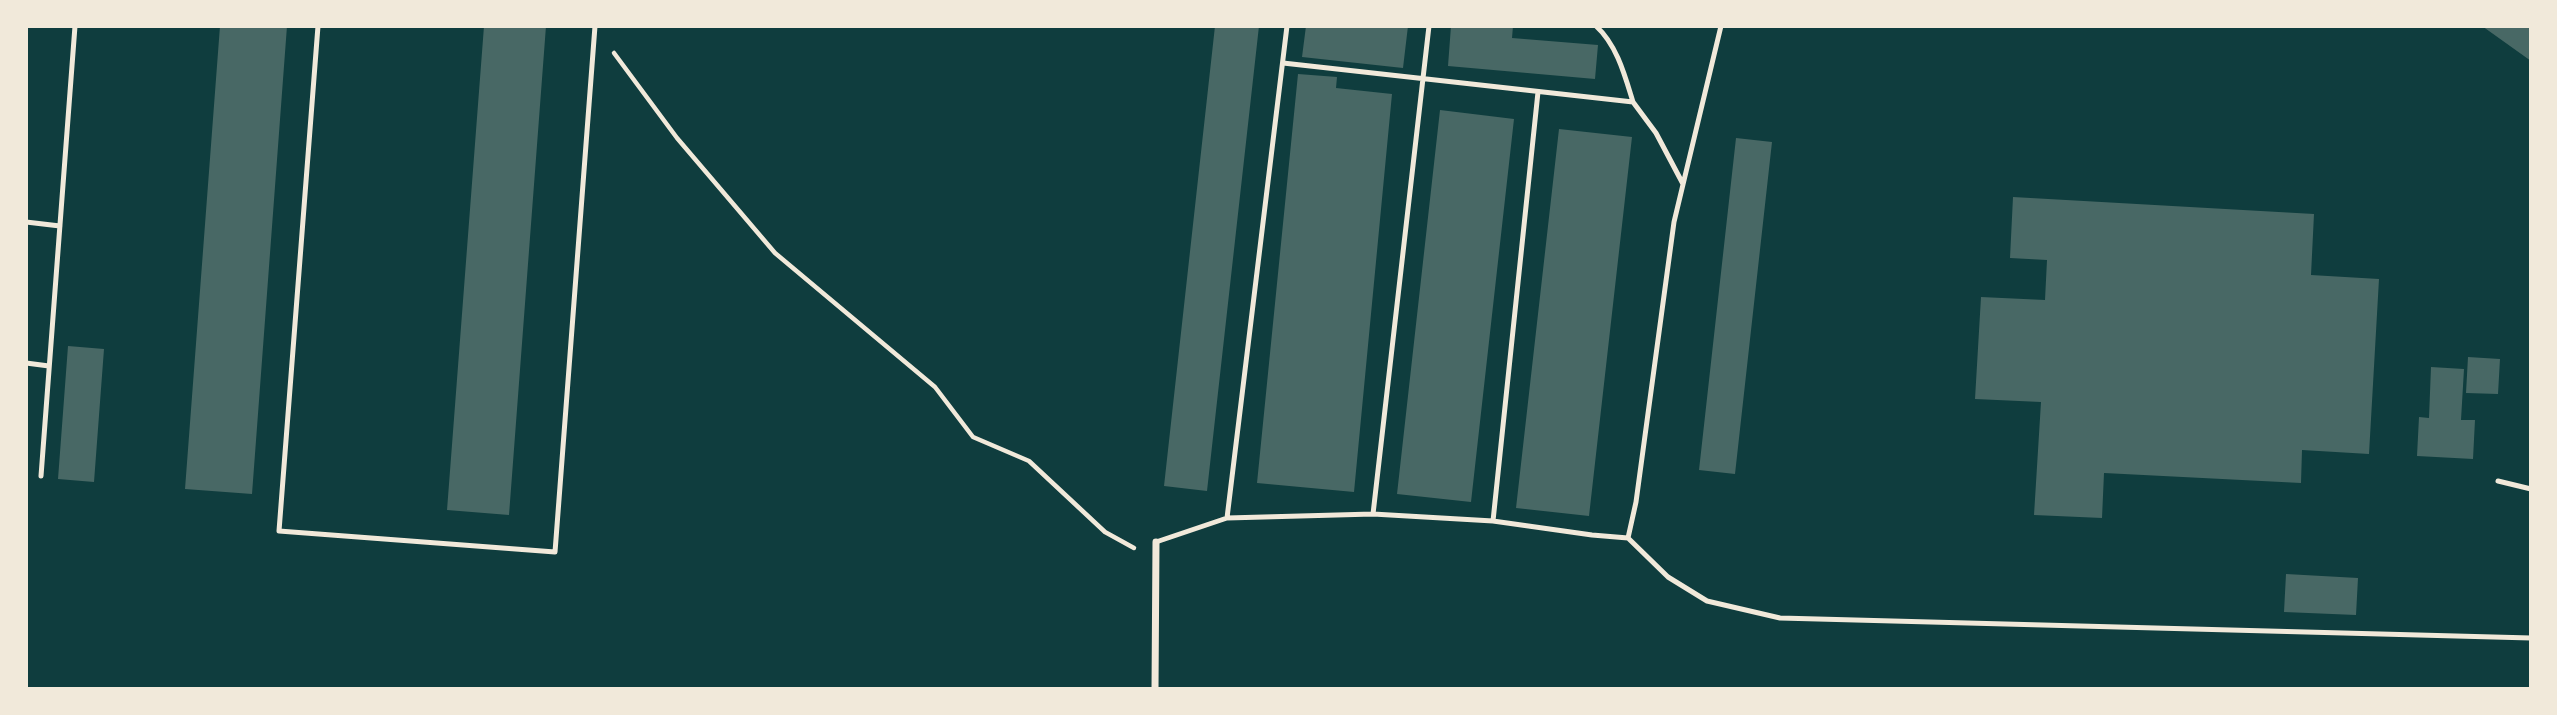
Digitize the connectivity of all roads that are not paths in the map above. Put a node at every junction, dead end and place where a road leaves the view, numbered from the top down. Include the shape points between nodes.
1 (75, 26) edge
2 (317, 26) edge
3 (595, 26) edge
4 (1287, 26) edge
5 (1429, 26) edge
6 (1596, 26) edge
7 (1721, 26) edge
8 (1283, 63) junction
9 (1423, 78) junction
10 (1538, 92) junction
11 (1633, 102) junction
12 (1683, 184) junction
13 (26, 222) edge
14 (60, 226) junction
15 (26, 363) edge
16 (49, 366) junction
17 (41, 476) dead end
18 (2498, 481) dead end
19 (2531, 489) edge
20 (1373, 514) junction
21 (1227, 517) junction
22 (1493, 521) junction
23 (1628, 538) junction
24 (1156, 542) joint
25 (2531, 638) edge
26 (1155, 689) edge

1 - 14 lane
2 - 3 lane via 279,531 555,552
4 - 8 lane
5 - 9 lane
6 - 11 lane via 1620,62
7 - 12 lane
8 - 9 lane
8 - 21 lane
9 - 10 lane
9 - 20 lane
10 - 11 lane
10 - 22 lane
11 - 12 lane
12 - 23 lane
13 - 14 lane
14 - 16 lane
15 - 16 lane
16 - 17 lane
18 - 19 lane
20 - 21 lane
20 - 22 lane
21 - 24 lane
22 - 23 lane
23 - 25 lane via 1668,578 1707,601 1780,618
24 - 26 street

